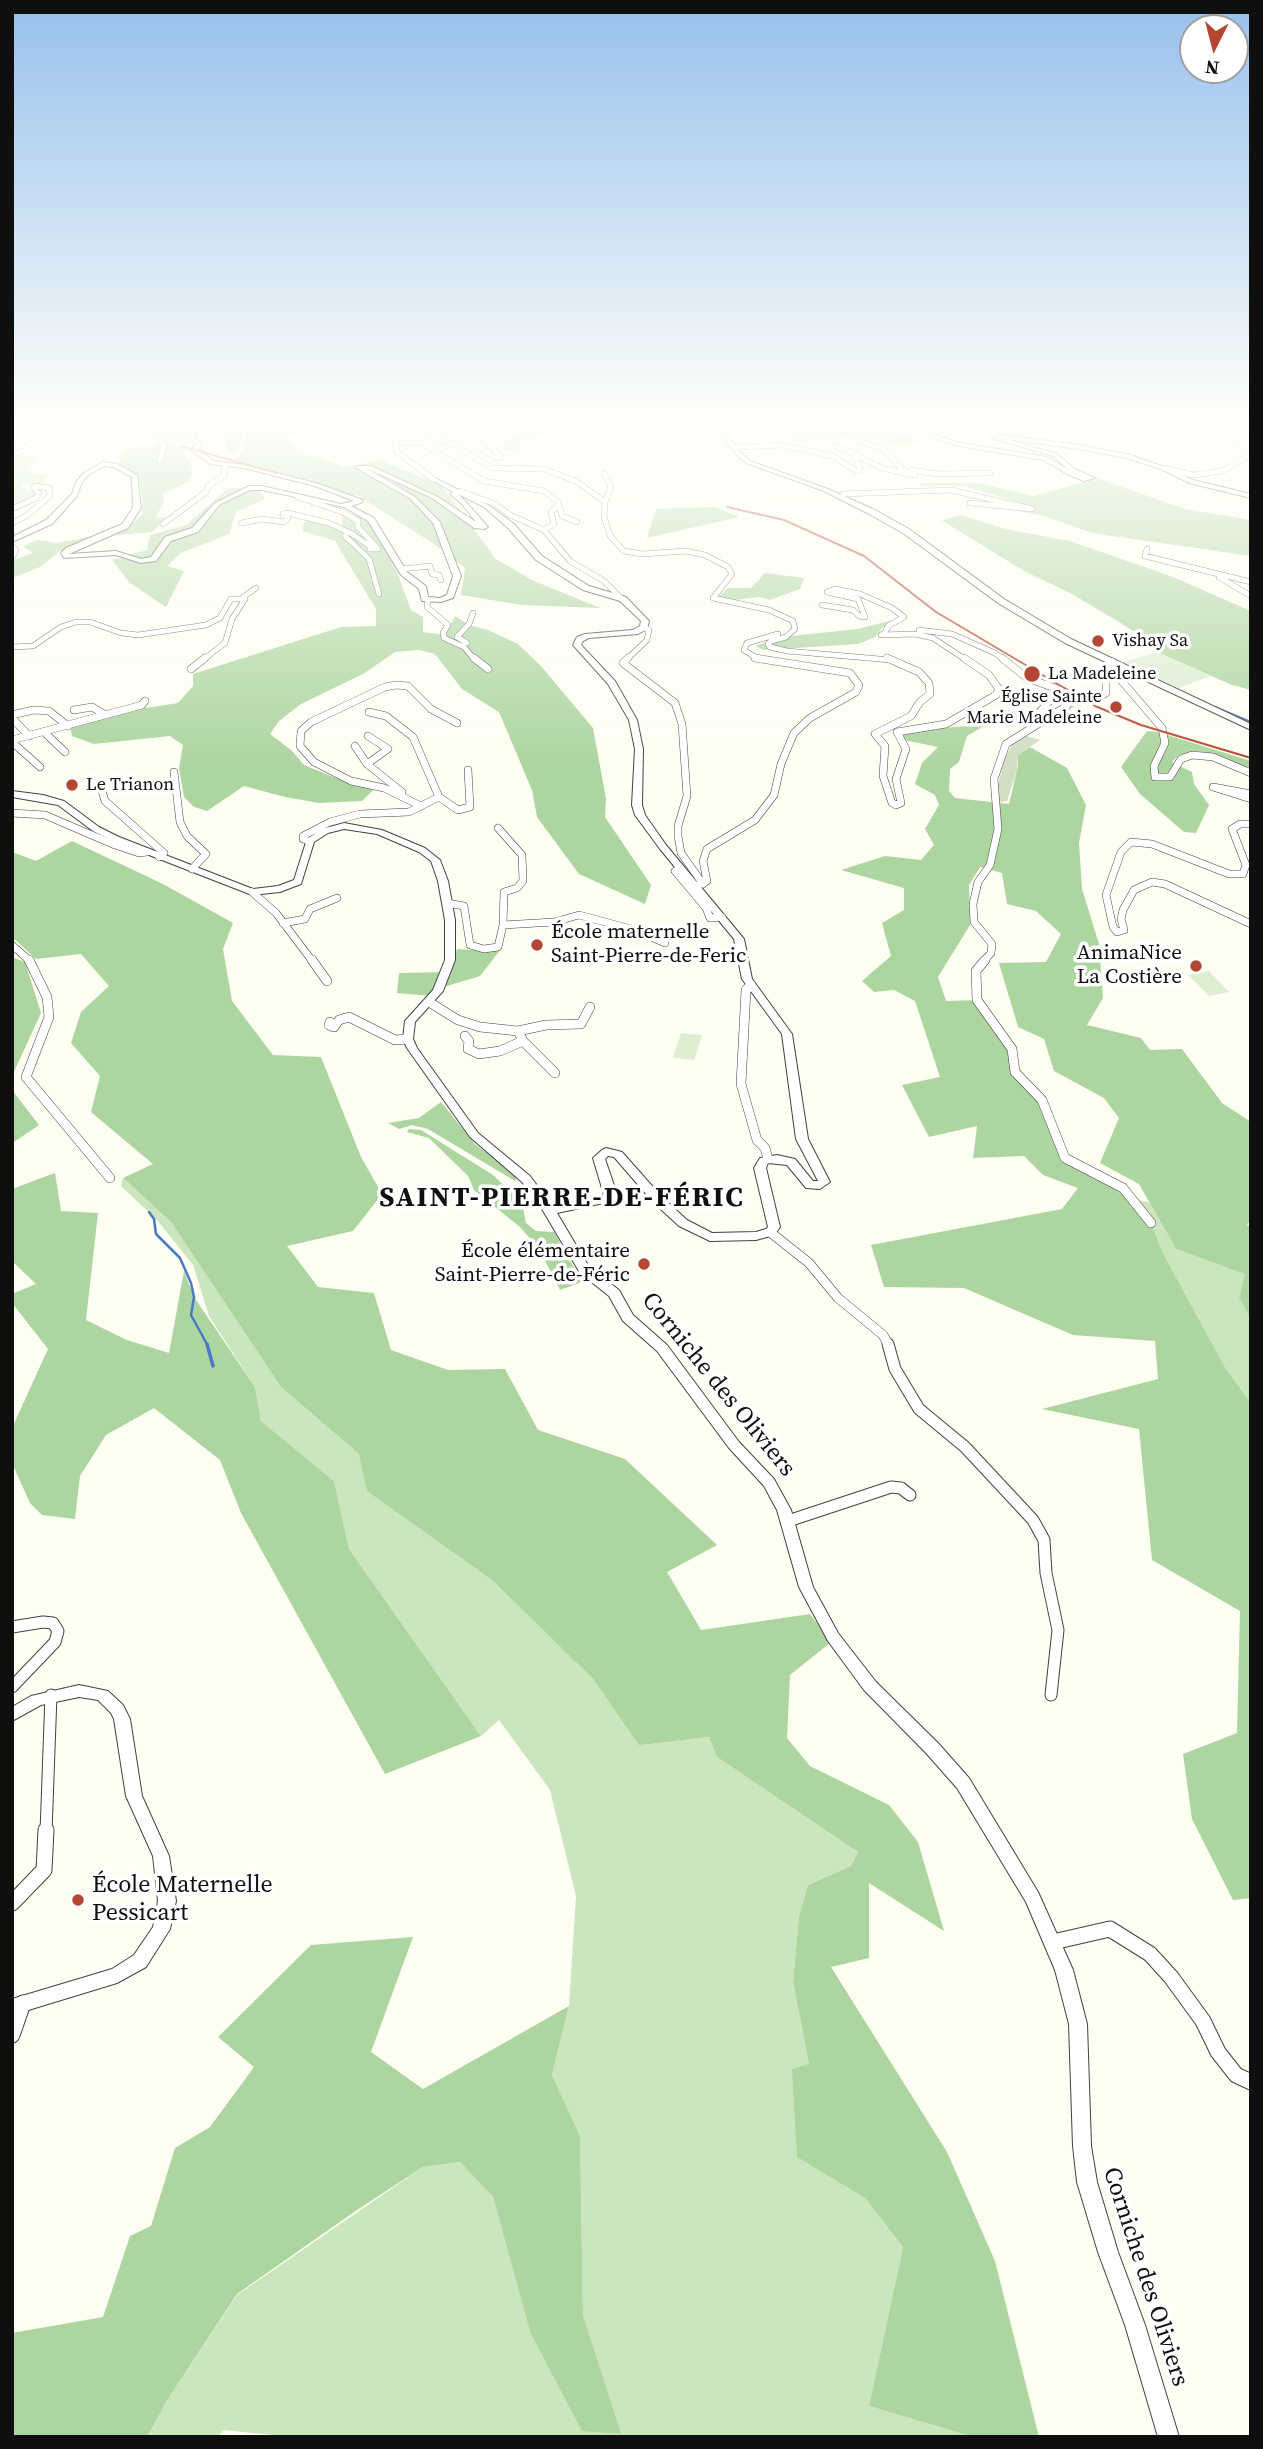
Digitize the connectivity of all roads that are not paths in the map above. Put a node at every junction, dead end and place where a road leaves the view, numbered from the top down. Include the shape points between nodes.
1 (103, 535) edge
2 (180, 535) edge
3 (343, 535) edge
4 (353, 535) edge
5 (366, 535) edge
6 (381, 535) edge
7 (442, 535) edge
8 (518, 535) edge
9 (548, 535) edge
10 (610, 535) edge
11 (909, 535) edge
12 (918, 535) edge
13 (12, 546) edge
14 (1147, 550) dead end
15 (12, 558) edge
16 (402, 569) junction
17 (1210, 571) junction
18 (441, 580) dead end
19 (1250, 582) edge
20 (256, 588) dead end
21 (1251, 589) edge
22 (379, 594) dead end
23 (1251, 596) edge
24 (242, 598) junction
25 (621, 598) junction
26 (428, 600) junction
27 (822, 605) dead end
28 (472, 613) dead end
29 (644, 627) junction
30 (886, 632) junction
31 (789, 633) junction
32 (12, 647) edge
33 (466, 648) junction
34 (1115, 664) junction
35 (191, 669) dead end
36 (488, 669) dead end
37 (1108, 675) junction
38 (1099, 697) dead end
39 (145, 701) dead end
40 (1067, 706) tunnel mouth
41 (74, 710) dead end
42 (369, 712) dead end
43 (104, 713) junction
44 (12, 716) edge
45 (457, 723) dead end
46 (1037, 723) junction
47 (68, 726) junction
48 (1251, 727) edge
49 (44, 732) junction
50 (29, 736) junction
51 (368, 736) dead end
52 (12, 741) edge
53 (355, 746) dead end
54 (65, 752) dead end
55 (367, 764) junction
56 (40, 767) dead end
57 (468, 770) dead end
58 (174, 772) dead end
59 (1251, 773) edge
60 (102, 791) dead end
61 (12, 794) edge
62 (439, 797) junction
63 (410, 799) junction
64 (421, 806) junction
65 (12, 813) edge
66 (1251, 824) edge
67 (498, 828) dead end
68 (310, 841) junction
69 (147, 852) junction
70 (159, 857) junction
71 (192, 869) junction
72 (675, 871) dead end
73 (700, 885) junction
74 (252, 891) junction
75 (337, 898) dead end
76 (447, 903) junction
77 (722, 917) junction
78 (284, 923) junction
79 (1251, 924) edge
80 (503, 925) junction
81 (665, 943) dead end
82 (12, 945) edge
83 (327, 981) dead end
84 (751, 985) junction
85 (429, 1002) junction
86 (590, 1007) dead end
87 (330, 1022) dead end
88 (518, 1031) junction
89 (465, 1036) dead end
90 (408, 1039) junction
91 (523, 1041) junction
92 (555, 1073) dead end
93 (768, 1159) junction
94 (110, 1178) dead end
95 (551, 1211) junction
96 (1151, 1223) dead end
97 (770, 1232) junction
98 (910, 1495) dead end
99 (788, 1521) junction
100 (12, 1627) edge
101 (12, 1687) edge
102 (51, 1695) junction
103 (1051, 1695) dead end
104 (12, 1715) edge
105 (12, 1903) edge
106 (1053, 1942) junction
107 (17, 2005) edge
108 (12, 2035) edge
109 (1251, 2082) edge
110 (1169, 2437) edge

1 - 2 street via 65,553 116,553 150,560 168,540
3 - 22 street via 369,559
4 - 5 street via 370,545 370,550 378,549
6 - 16 street
7 - 26 street via 457,578 449,597
8 - 25 street via 539,558 586,588
9 - 25 street via 570,561 604,581
10 - 31 street via 625,551 686,551 716,560 732,573 713,598 781,614 796,624
11 - 34 street via 1012,608
12 - 34 street via 1006,600
13 - 15 street via 16,550
14 - 17 street via 1145,556
16 - 18 street via 430,566
16 - 26 street
17 - 19 street
17 - 23 street
19 - 21 street
20 - 24 street
24 - 32 street via 231,599 220,618 206,625 138,635 76,622 36,644
24 - 35 street via 246,601 232,619 225,643
25 - 29 street via 642,618
26 - 33 street via 427,607 448,625 444,638
27 - 30 street via 864,617 858,598 827,592 835,589 887,605 904,617
28 - 33 street via 457,637 470,644
29 - 73 street via 649,629 647,640 623,663 673,701 682,724 687,796 678,836 681,853
29 - 73 street via 625,635 588,636 577,645 612,683 634,720 639,749 638,810 657,839
30 - 31 street via 881,635 933,638 989,675 999,689 946,724 897,732 906,748 896,779 901,803 896,805 883,776 885,746 875,734 914,713 931,691 926,678 886,658 787,652 768,646
30 - 46 street via 947,632 993,652 1027,678 1052,687 1056,694 1034,718
31 - 73 street via 755,639 744,650 762,661 850,673 859,685 856,692 810,718 794,733 774,795 755,820 705,852 707,881
33 - 36 street
34 - 37 street
34 - 48 street
37 - 38 street via 1106,693
37 - 59 street via 1120,679 1162,728 1165,743 1154,777 1170,777 1181,759 1192,755 1219,759
39 - 43 street
40 - 46 street via 1046,722
41 - 43 street via 92,707
42 - 62 street via 386,716 415,739
43 - 47 street
44 - 47 street via 49,711
44 - 50 street
45 - 63 street via 432,709 408,686 396,684 311,722 301,732 300,746 314,762 351,781
46 - 96 street via 1006,744 994,779 998,829 990,866 978,882 973,904 974,922 992,944 991,953 976,971 977,1000 1012,1049 1015,1072 1042,1100 1065,1158 1123,1188
47 - 49 street
49 - 50 street
49 - 54 street
50 - 52 street
51 - 55 street via 388,749
52 - 56 street
53 - 55 street
55 - 63 street
57 - 62 street via 469,808 454,808
58 - 71 street via 180,822 206,854
60 - 70 street via 104,801 164,853
61 - 69 street via 61,803 96,829
62 - 64 street
63 - 64 street
64 - 68 street via 409,813 360,814 330,822 303,836
65 - 69 street via 46,815 115,845
66 - 79 street via 1233,829 1247,868 1243,874 1229,874 1152,844 1130,842 1121,852 1106,895 1117,932 1124,930 1122,915 1134,890 1152,882
67 - 80 street via 523,857 523,881 504,892
68 - 74 street via 298,882
68 - 76 street via 325,831 355,826 422,850 438,867
69 - 70 street
70 - 71 street
71 - 74 street
72 - 77 street via 710,918
73 - 77 street
74 - 78 street
75 - 78 street via 310,909 305,919
76 - 80 street via 464,906 470,945 477,948 498,947
76 - 85 street via 450,960
77 - 84 street via 741,943
78 - 83 street
80 - 81 street via 554,922 579,915
82 - 94 street via 32,962 47,997 49,1017 26,1077
84 - 93 street via 746,990 741,1084 757,1140
84 - 93 street via 787,1034 802,1139 824,1182 810,1185 791,1162
85 - 88 street via 458,1020
85 - 90 street via 410,1021
86 - 88 street via 581,1024
87 - 90 street via 334,1027 349,1017 395,1040
88 - 91 street
89 - 91 street via 468,1049 479,1054
90 - 95 street, Corniche des Oliviers via 474,1135 526,1179
91 - 92 street
93 - 97 street via 760,1166 774,1222
95 - 97 street via 609,1198 599,1158 611,1152 691,1230 721,1238
95 - 99 street, Corniche des Oliviers via 582,1267 614,1293 628,1318 662,1348 734,1445 778,1495
97 - 103 street via 883,1335 895,1369 919,1409 964,1447 1033,1520 1044,1539 1058,1630
98 - 99 street via 891,1487
99 - 106 street, Corniche des Oliviers via 806,1587 833,1637 870,1686 963,1783 1032,1897
100 - 101 street via 43,1622 53,1623 58,1631 55,1642
102 - 104 street
102 - 105 street via 44,1870
102 - 107 street via 92,1692 117,1709 135,1796 161,1856 167,1901 161,1929 140,1961 117,1975
106 - 109 street via 1110,1929 1150,1954 1203,2021 1236,2075
106 - 110 street, Corniche des Oliviers via 1078,2024 1087,2182
107 - 108 street

